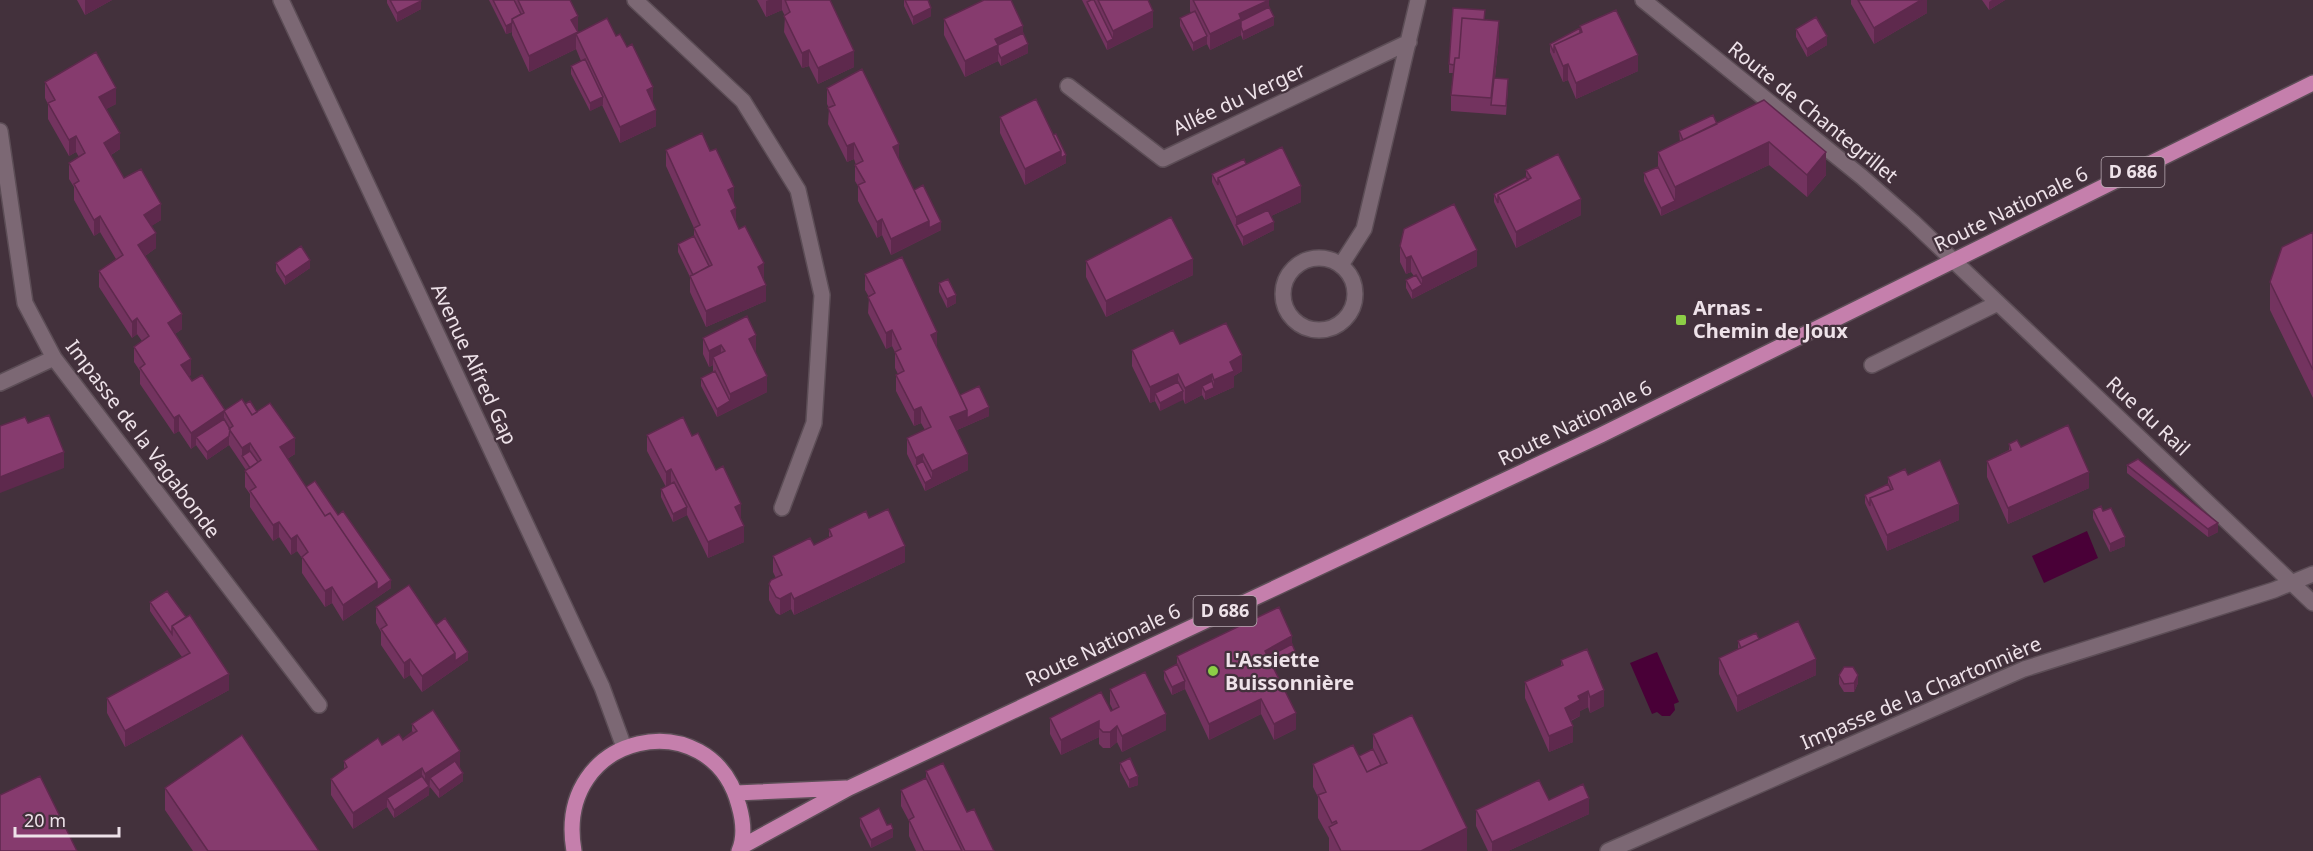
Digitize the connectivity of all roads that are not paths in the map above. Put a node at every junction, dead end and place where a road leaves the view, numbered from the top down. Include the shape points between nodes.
1 (281, 0) edge
2 (635, 0) edge
3 (1418, 0) edge
4 (1643, 0) edge
5 (1409, 42) junction
6 (2313, 83) edge
7 (1068, 86) dead end
8 (0, 131) edge
9 (1953, 261) junction
10 (1341, 265) junction
11 (1998, 303) junction
12 (54, 358) junction
13 (1872, 364) dead end
14 (0, 383) edge
15 (782, 508) dead end
16 (2313, 573) edge
17 (2294, 583) junction
18 (2313, 603) edge
19 (319, 705) dead end
20 (624, 747) junction
21 (849, 788) junction
22 (736, 793) junction
23 (740, 849) edge
24 (574, 851) edge
25 (1608, 851) edge

1 - 20 street, Avenue Alfred Gap via 602,687
2 - 15 street via 743,101 798,190 822,295 814,423
3 - 5 street
4 - 9 street, Route de Chantegrillet via 1862,177
5 - 7 street, Allée du Verger via 1163,159
5 - 10 street via 1364,230
6 - 9 main road, Route Nationale 6 / D 686
8 - 12 street, Impasse de la Vagabonde via 26,303
9 - 11 street, Rue du Rail
9 - 21 main road, Route Nationale 6 / D 686 via 1601,435
10 - 10 street via 1317,258 1305,261 1291,273 1284,289 1284,302 1297,323 1307,328 1330,329 1348,316 1355,295 1354,283
11 - 13 street
11 - 17 street, Rue du Rail
12 - 14 street
12 - 19 street, Impasse de la Vagabonde
16 - 17 street, Impasse de la Chartonnière
17 - 18 street, Rue du Rail
17 - 25 street, Impasse de la Chartonnière via 2024,669
20 - 22 main road via 650,741 677,743 701,753 722,770
20 - 24 main road via 602,760 585,780 574,804
21 - 22 main road, Route Nationale 6 / D 686
21 - 23 main road, Route Nationale 6 / D 686
22 - 23 main road via 743,819

